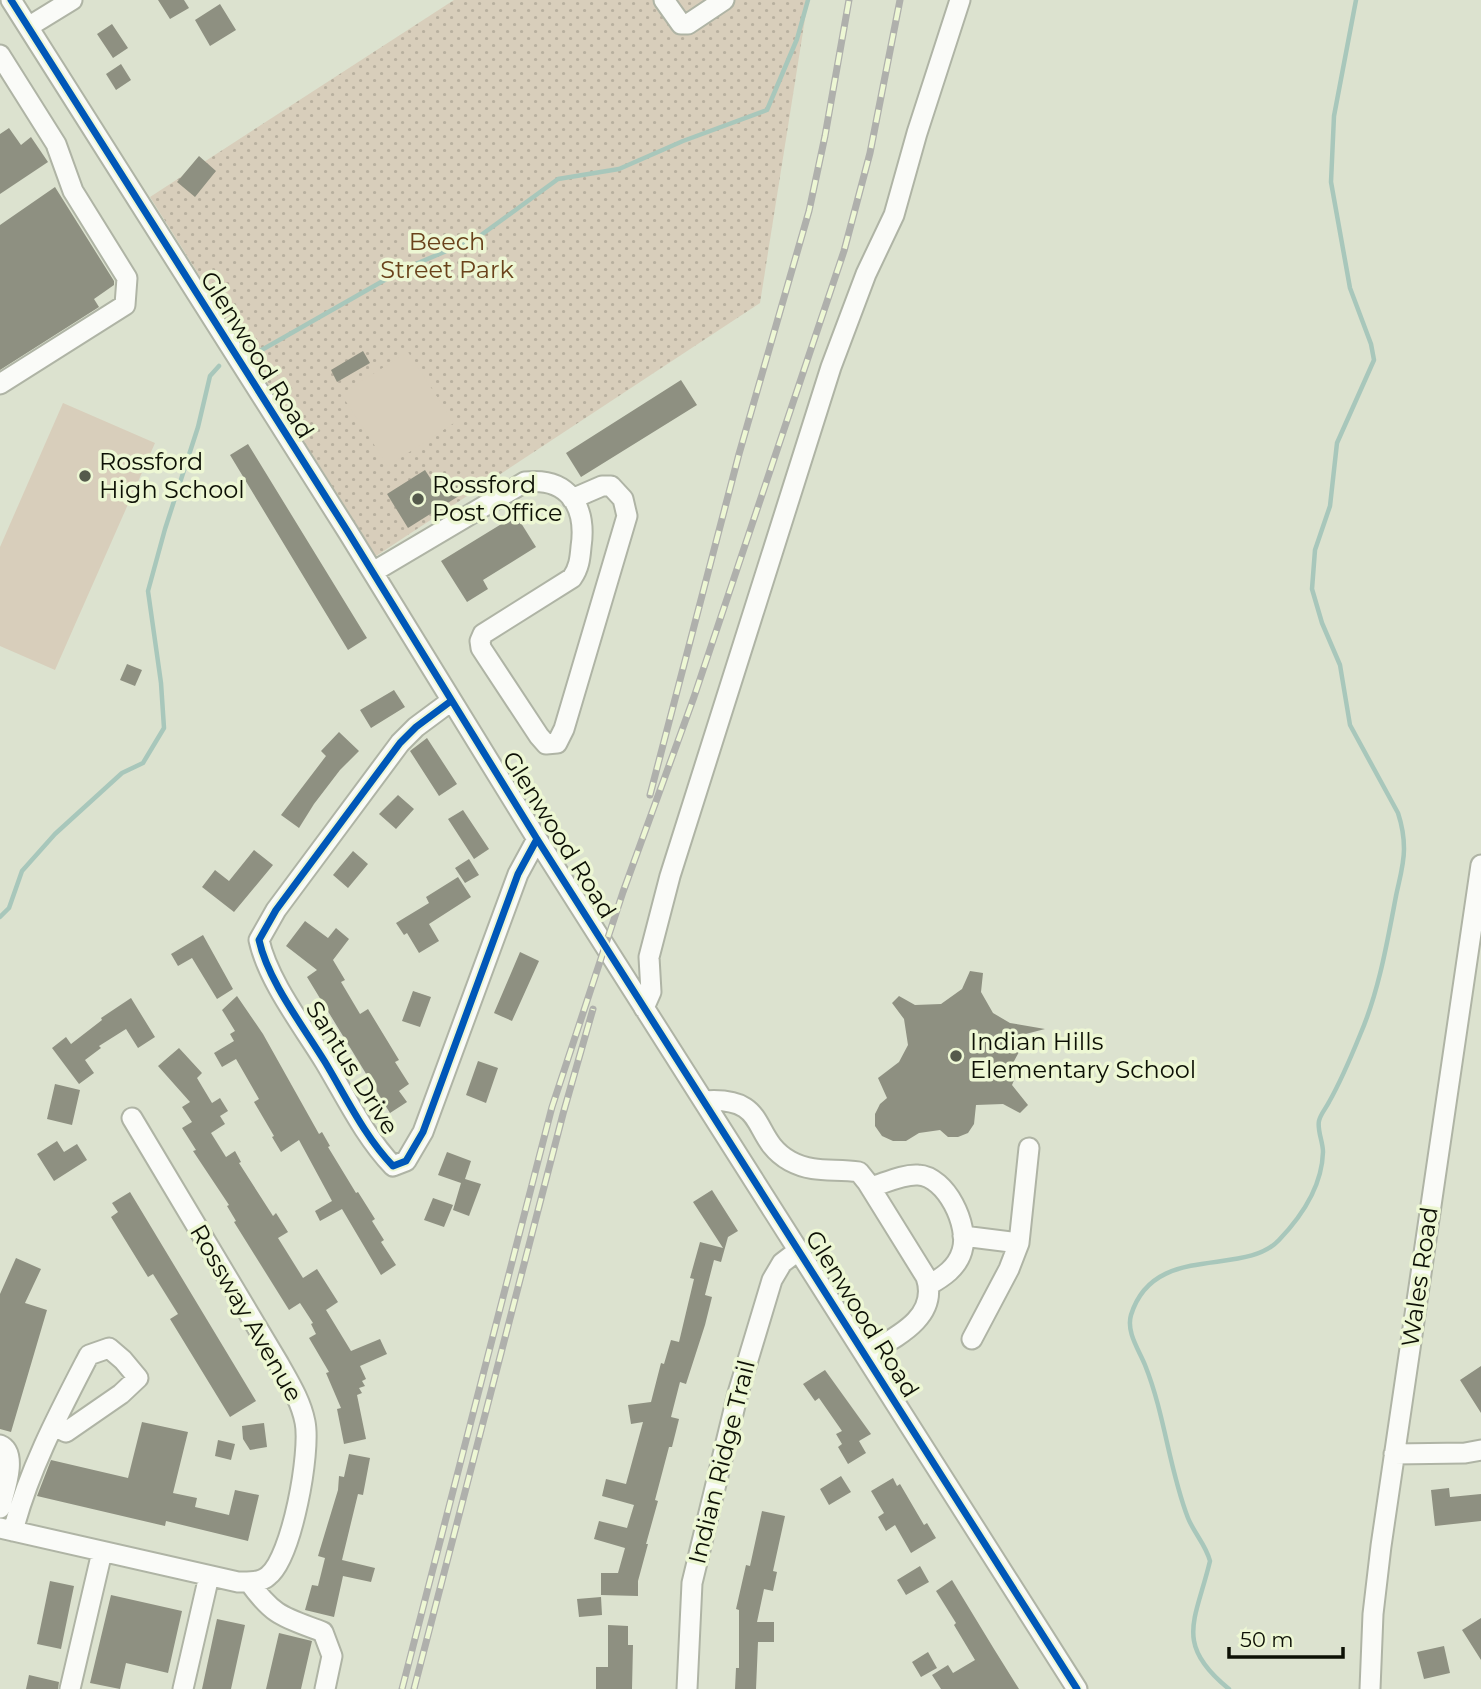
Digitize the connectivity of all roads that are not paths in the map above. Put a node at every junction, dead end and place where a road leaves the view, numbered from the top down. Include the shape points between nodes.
1 (11, 0) edge
2 (72, 0) edge
3 (664, 0) edge
4 (724, 0) edge
5 (960, 0) edge
6 (28, 27) junction
7 (0, 55) edge
8 (0, 384) edge
9 (572, 499) junction
10 (579, 565) junction
11 (373, 572) junction
12 (610, 576) junction
13 (450, 701) junction
14 (537, 839) junction
15 (1481, 866) edge
16 (1475, 943) edge
17 (645, 1008) junction
18 (704, 1101) junction
19 (132, 1118) dead end
20 (1029, 1148) dead end
21 (871, 1187) junction
22 (963, 1236) junction
23 (1019, 1243) junction
24 (799, 1250) junction
25 (929, 1285) junction
26 (972, 1339) dead end
27 (864, 1354) junction
28 (54, 1426) junction
29 (0, 1445) edge
30 (1481, 1450) edge
31 (1394, 1454) junction
32 (0, 1505) edge
33 (7, 1530) edge
34 (102, 1552) junction
35 (209, 1576) junction
36 (249, 1582) junction
37 (70, 1689) edge
38 (183, 1689) edge
39 (325, 1689) edge
40 (687, 1689) edge
41 (1077, 1689) edge
42 (1370, 1689) edge

1 - 6 street, Glenwood Road
2 - 6 street
3 - 4 street via 681,24 688,24
5 - 17 street via 894,215 831,367 674,863 649,957 651,992
6 - 11 street, Glenwood Road
7 - 8 street via 56,144 73,191 127,278 125,305
9 - 10 street via 580,513 583,540
9 - 11 street via 560,486 544,480 525,482
9 - 12 street via 611,486 622,499 627,516
10 - 12 street
10 - 12 street via 572,578 480,641 546,744 557,743 564,729
11 - 13 street, Glenwood Road
13 - 14 street, Glenwood Road
13 - 14 street, Santus Drive via 400,743 276,910 259,940 279,986 393,1166 406,1161 423,1132 518,874
14 - 17 street, Glenwood Road
15 - 16 street, Wales Road
16 - 31 street, Wales Road
17 - 18 street, Glenwood Road
18 - 21 street via 724,1100 747,1109 788,1160 821,1171 859,1172
18 - 24 street, Glenwood Road
19 - 36 street, Rossway Avenue via 279,1364 306,1424 302,1481 285,1549 267,1578
20 - 23 street
21 - 22 street via 916,1174 930,1177 951,1198
21 - 25 street
22 - 23 street
22 - 25 street via 963,1251 954,1266
23 - 26 street
24 - 27 street, Glenwood Road
24 - 40 street, Indian Ridge Trail via 782,1263 772,1280 738,1393 692,1583
25 - 27 street via 926,1306 911,1326
27 - 41 street, Glenwood Road
28 - 28 street via 89,1354 109,1348 138,1378 66,1432
28 - 33 street
29 - 32 street via 11,1458
30 - 31 street
31 - 42 street, Wales Road via 1373,1615
33 - 34 street
34 - 35 street
34 - 37 street
35 - 36 street
35 - 38 street
36 - 39 street via 265,1605 279,1615 323,1633 332,1656

